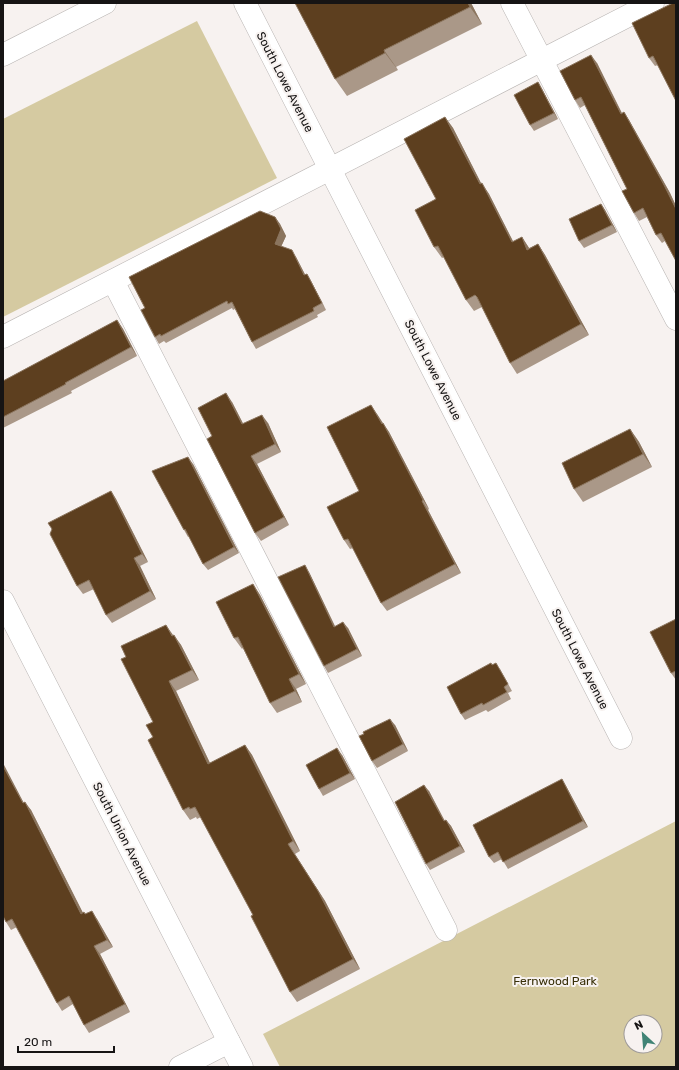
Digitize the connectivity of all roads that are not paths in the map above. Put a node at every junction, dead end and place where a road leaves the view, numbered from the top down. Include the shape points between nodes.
1 (104, 3) edge
2 (245, 3) edge
3 (512, 3) edge
4 (653, 3) edge
5 (3, 54) edge
6 (541, 60) junction
7 (330, 169) junction
8 (113, 281) junction
9 (676, 319) edge
10 (3, 337) edge
11 (3, 601) edge
12 (621, 738) dead end
13 (446, 930) dead end
14 (229, 1042) junction
15 (180, 1067) edge
16 (242, 1067) edge

1 - 5 street
2 - 7 street, South Lowe Avenue
3 - 6 street
4 - 6 street
6 - 7 street
6 - 9 street
7 - 8 street
7 - 12 street, South Lowe Avenue
8 - 10 street
8 - 13 street
11 - 14 street, South Union Avenue
14 - 15 street
14 - 16 street, South Union Avenue

